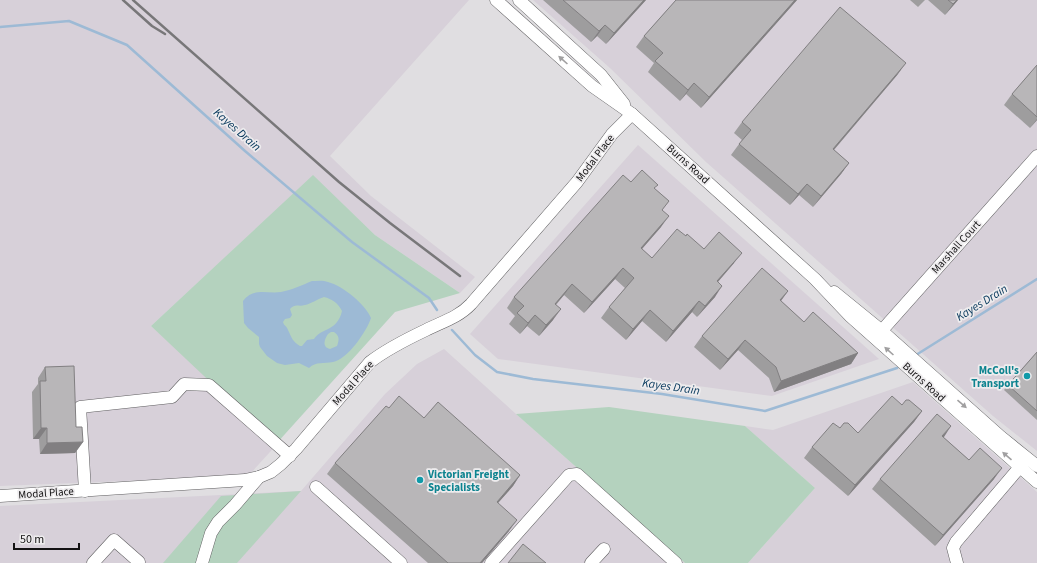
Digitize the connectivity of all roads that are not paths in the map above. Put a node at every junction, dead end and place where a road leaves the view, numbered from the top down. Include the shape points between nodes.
1 (496, 0) edge
2 (518, 0) edge
3 (632, 114) junction
4 (1037, 156) edge
5 (878, 335) junction
6 (290, 456) junction
7 (1024, 463) junction
8 (1037, 466) edge
9 (258, 477) junction
10 (1037, 482) edge
11 (316, 487) dead end
12 (85, 491) junction
13 (0, 496) edge
14 (604, 549) dead end
15 (93, 563) edge
16 (138, 563) edge
17 (202, 563) edge
18 (401, 563) edge
19 (491, 563) edge
20 (591, 563) edge
21 (676, 563) edge
22 (957, 563) edge

3 -> 1 street, Burns Road via 592,86
2 - 3 street, Burns Road via 601,75
3 - 5 street, Burns Road via 815,279 834,300
3 - 6 street, Modal Place via 612,134 577,182 466,310 386,350 370,362
4 - 5 street, Marshall Court
5 - 7 street, Burns Road
6 - 9 street, Modal Place via 271,472
6 - 12 street via 209,385 184,384 172,398 80,407
7 - 8 street, Burns Road
7 - 10 street, Burns Road
7 - 22 street via 956,542 953,548
9 - 12 street, Modal Place via 227,482
9 - 17 street via 210,533
11 - 18 street
12 - 13 street, Modal Place
14 - 20 street
15 - 16 street via 114,540
19 - 21 street via 569,475 577,474

